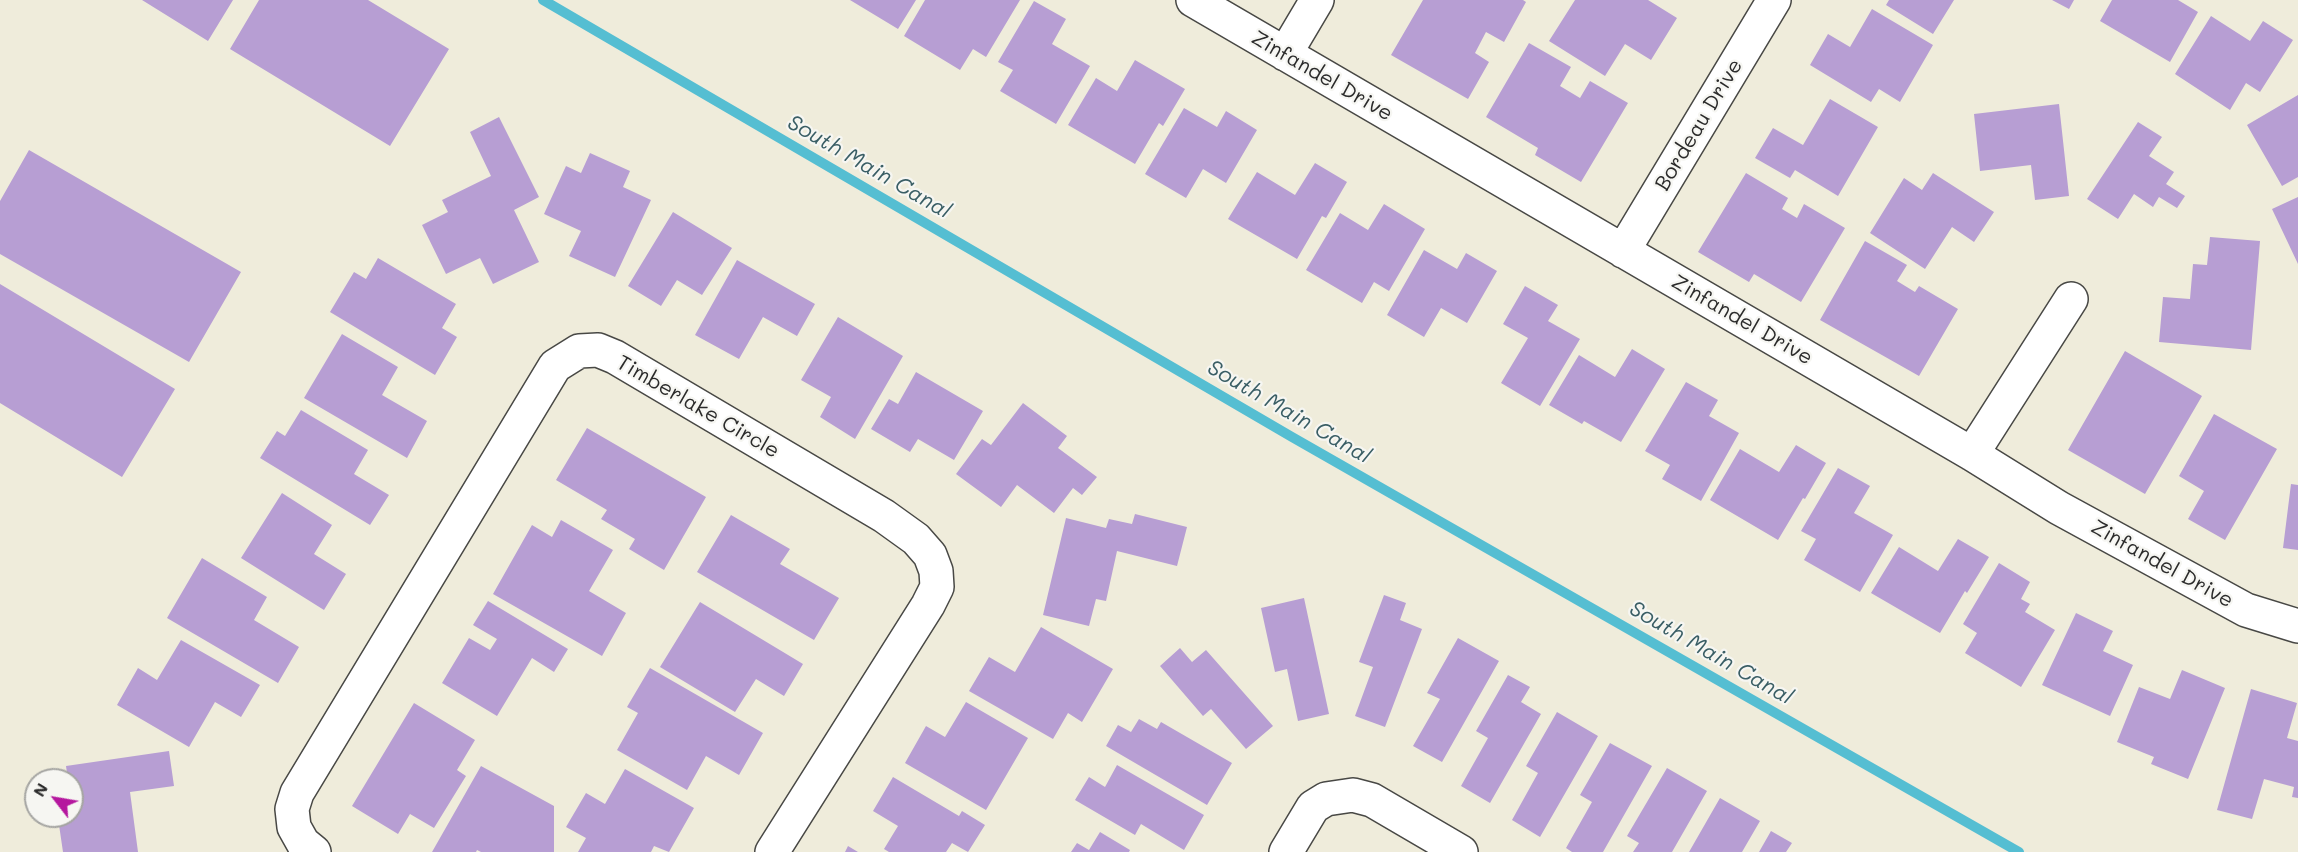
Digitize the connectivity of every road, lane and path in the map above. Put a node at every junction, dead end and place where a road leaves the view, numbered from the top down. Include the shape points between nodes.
1 (1193, 0) edge
2 (1317, 0) edge
3 (1774, 0) edge
4 (1285, 54) junction
5 (1623, 251) junction
6 (2071, 299) dead end
7 (1972, 454) junction
8 (2298, 626) edge
9 (314, 852) edge
10 (772, 852) edge
11 (1286, 852) edge
12 (1461, 852) edge

1 - 4 street, Zinfandel Drive
2 - 4 street
3 - 5 street, Bordeau Drive
4 - 5 street, Zinfandel Drive
5 - 7 street, Zinfandel Drive
6 - 7 street
7 - 8 street, Zinfandel Drive via 2059,508 2246,610
9 - 10 street, Timberlake Circle via 294,827 292,809 297,793 555,366 579,351 598,350 884,516 916,539 930,555 936,571 936,587 928,605
11 - 12 street via 1313,807 1353,795 1372,800

